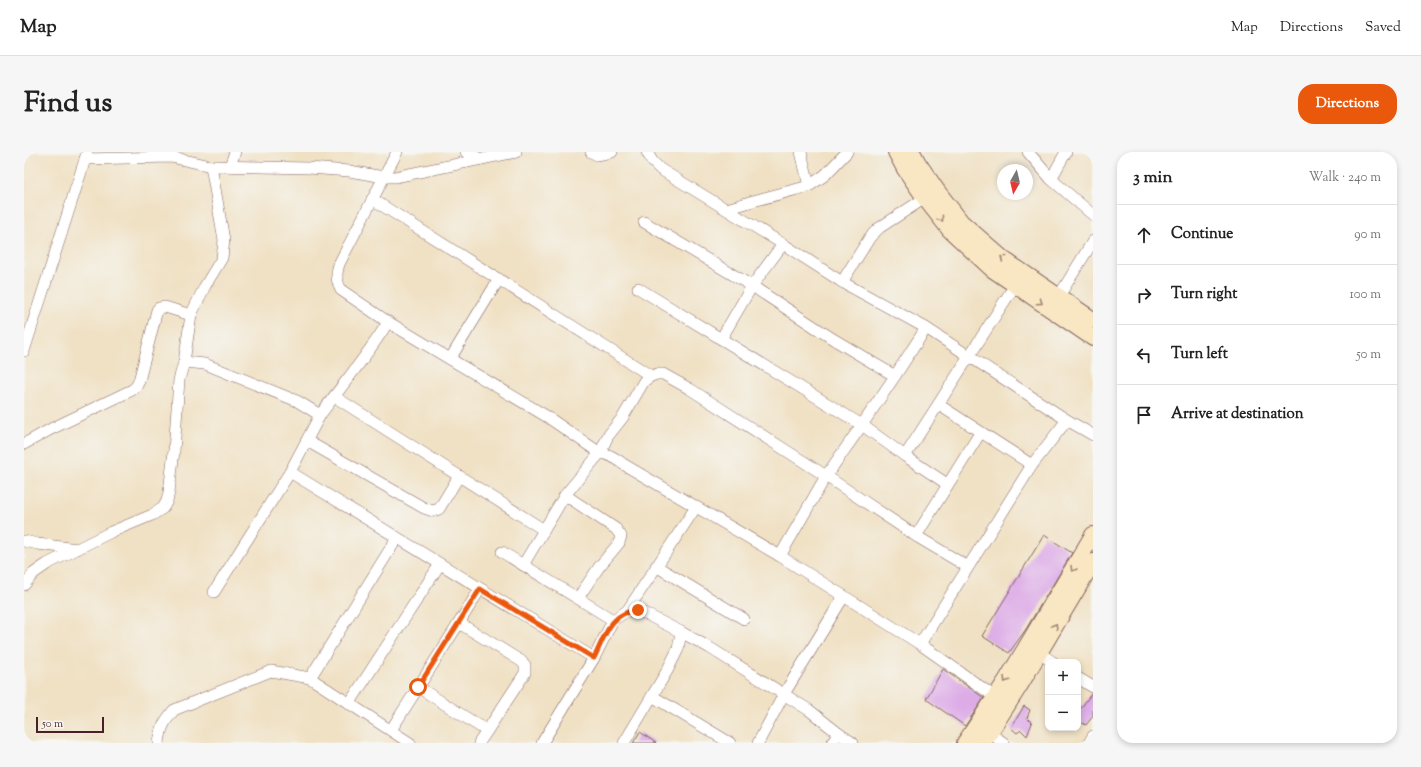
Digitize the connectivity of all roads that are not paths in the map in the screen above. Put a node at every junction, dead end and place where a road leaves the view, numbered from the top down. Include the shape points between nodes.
1 (235, 152) edge
2 (397, 152) edge
3 (466, 152) edge
4 (516, 152) edge
5 (591, 152) edge
6 (612, 152) edge
7 (647, 152) edge
8 (801, 152) edge
9 (847, 152) edge
10 (896, 152) edge
11 (912, 152) edge
12 (1028, 152) edge
13 (1066, 152) edge
14 (86, 155) edge
15 (170, 155) edge
16 (482, 159) junction
17 (211, 166) junction
18 (230, 166) junction
19 (384, 177) junction
20 (1052, 179) junction
21 (809, 186) junction
22 (925, 198) junction
23 (372, 199) junction
24 (727, 209) junction
25 (1093, 215) edge
26 (644, 222) dead end
27 (969, 238) junction
28 (1093, 241) edge
29 (783, 244) junction
30 (498, 279) junction
31 (842, 282) junction
32 (1015, 285) junction
33 (752, 286) junction
34 (638, 288) dead end
35 (1059, 296) junction
36 (191, 315) junction
37 (1093, 320) edge
38 (388, 322) junction
39 (926, 328) junction
40 (1093, 338) edge
41 (721, 339) junction
42 (24, 351) edge
43 (969, 356) junction
44 (450, 360) junction
45 (184, 362) junction
46 (651, 376) junction
47 (895, 376) junction
48 (334, 397) junction
49 (939, 405) junction
50 (320, 415) junction
51 (1066, 420) junction
52 (862, 425) junction
53 (980, 433) junction
54 (1093, 435) edge
55 (307, 441) junction
56 (24, 444) edge
57 (600, 453) junction
58 (905, 456) junction
59 (1032, 465) junction
60 (290, 472) junction
61 (459, 476) junction
62 (826, 476) junction
63 (947, 484) junction
64 (565, 495) junction
65 (696, 507) junction
66 (544, 530) junction
67 (1093, 535) edge
68 (916, 536) junction
69 (397, 538) junction
70 (24, 541) edge
71 (77, 549) junction
72 (502, 552) dead end
73 (780, 556) junction
74 (1093, 562) edge
75 (440, 564) junction
76 (523, 565) junction
77 (656, 566) junction
78 (968, 567) junction
79 (24, 585) edge
80 (480, 589) junction
81 (214, 592) dead end
82 (844, 596) junction
83 (578, 598) junction
84 (627, 611) junction
85 (744, 619) dead end
86 (613, 620) junction
87 (459, 623) junction
88 (681, 632) junction
89 (920, 644) junction
90 (1039, 653) junction
91 (594, 658) junction
92 (1048, 659) edge
93 (310, 678) junction
94 (1081, 680) edge
95 (418, 687) junction
96 (1093, 687) edge
97 (784, 694) junction
98 (652, 696) junction
99 (995, 697) junction
100 (349, 704) junction
101 (391, 730) junction
102 (487, 732) junction
103 (838, 733) junction
104 (1093, 736) edge
105 (986, 738) edge
106 (159, 743) edge
107 (410, 743) edge
108 (479, 743) edge
109 (542, 743) edge
110 (624, 743) edge
111 (730, 743) edge
112 (758, 743) edge
113 (832, 743) edge
114 (853, 743) edge
115 (965, 743) edge
116 (1004, 743) edge
117 (1089, 743) edge

1 - 18 street
2 - 19 street
3 - 16 street
4 - 16 street
5 - 6 street via 597,155
7 - 24 street via 660,169
8 - 21 street
9 - 21 street via 825,175
10 - 22 main road
11 - 27 main road via 937,191 962,222
12 - 20 street
13 - 20 street
14 - 15 street
14 - 42 street
15 - 17 street
16 - 19 street
17 - 18 street
17 - 36 street via 224,240 222,258
18 - 19 street via 309,168
19 - 23 street
20 - 25 street
21 - 24 street
22 -> 27 main road via 950,230
22 - 31 street via 879,228 870,237
23 - 30 street
23 - 38 street via 339,264 337,282 341,290
24 - 29 street
26 - 33 street
27 - 32 main road via 992,269
35 -> 27 main road
28 - 35 street
29 - 31 street
29 - 33 street
30 - 44 street
30 - 46 street
31 - 39 street
32 -> 40 main road
32 - 43 street
33 - 41 street
33 - 47 street
34 - 41 street
35 - 37 main road
36 - 45 street
36 - 56 street via 165,307 159,308 136,387
38 - 44 street
38 - 48 street
39 - 43 street
39 - 47 street
41 - 52 street
43 - 49 street
43 - 51 street
44 - 57 street via 546,416
45 - 50 street via 205,364 297,401
45 - 71 street via 179,380 169,492 163,508
46 - 57 street via 644,382 623,417 613,428
46 - 62 street via 663,374 690,389
47 - 52 street
48 - 50 street
48 - 61 street
49 - 53 street
49 - 58 street
50 - 55 street
51 - 54 street
51 - 59 street
52 - 58 street
52 - 62 street
53 - 59 street
53 - 63 street
55 - 60 street
55 - 61 street via 424,508 434,511 439,509
57 - 64 street
57 - 65 street via 617,459
58 - 63 street
59 - 78 street
60 - 69 street
60 - 81 street
61 - 66 street
62 - 68 street
62 - 73 street
63 - 68 street
64 - 66 street
64 - 83 street via 616,529 621,536 619,544 599,567
65 - 73 street
65 - 77 street
66 - 76 street
67 -> 99 main road
68 - 78 street
69 - 75 street
69 - 93 street
70 - 71 street
71 - 79 street via 47,564 34,573
72 - 76 street
73 - 82 street
90 -> 74 main road
75 - 80 street
75 - 100 street
76 - 83 street
77 - 84 street
77 - 85 street
78 - 89 street
80 - 87 street
80 - 91 street
82 - 89 street
82 - 97 street
83 - 86 street
84 - 86 street
84 - 88 street via 638,610
86 - 91 street
87 - 95 street
87 - 102 street via 525,665 525,673
88 - 97 street
88 - 98 street via 675,654
89 - 99 street
90 - 92 street
90 - 105 main road
91 - 109 street
93 - 100 street
93 - 106 street via 271,671 174,710 161,730
94 - 96 street
95 - 101 street
95 - 102 street
97 - 103 street
97 - 112 street
98 - 110 street
98 - 111 street
99 - 115 main road
100 - 101 street
101 - 107 street
102 - 108 street
103 - 113 street
103 - 114 street
104 - 117 street
105 - 116 street

